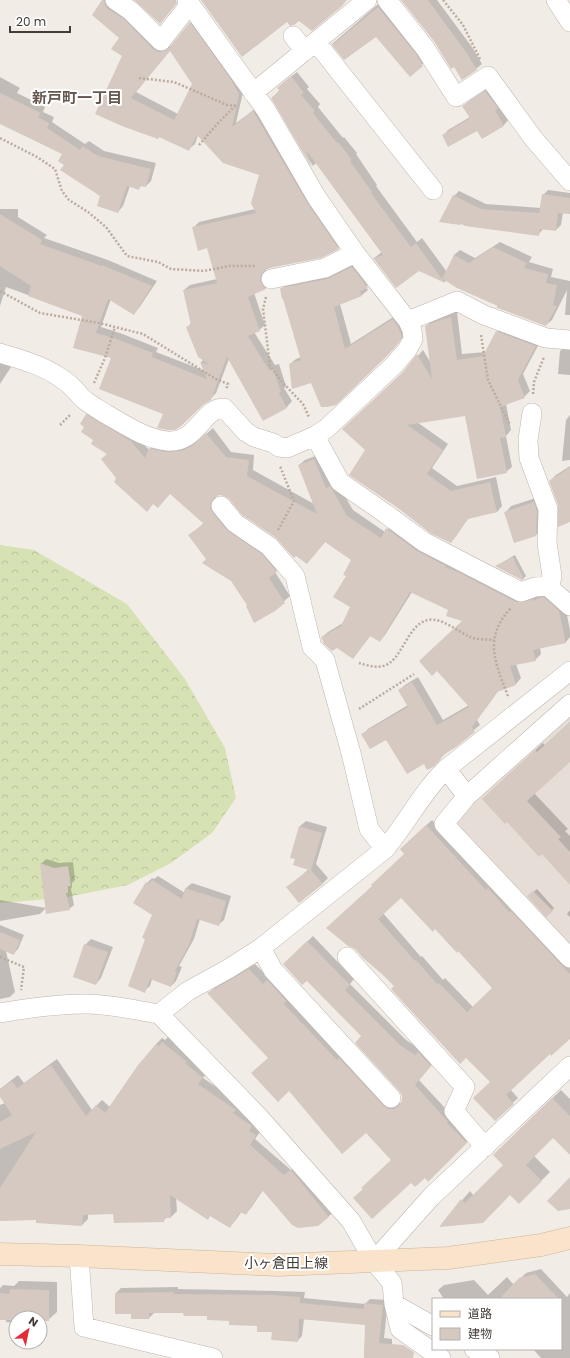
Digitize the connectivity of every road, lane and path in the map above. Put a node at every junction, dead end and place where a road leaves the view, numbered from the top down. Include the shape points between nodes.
1 (115, 0) edge
2 (367, 0) edge
3 (387, 0) edge
4 (443, 0) edge
5 (556, 0) edge
6 (189, 2) edge
7 (570, 22) edge
8 (293, 36) dead end
9 (310, 47) junction
10 (488, 76) junction
11 (139, 78) dead end
12 (253, 93) junction
13 (236, 105) junction
14 (266, 110) junction
15 (0, 138) edge
16 (199, 145) dead end
17 (570, 181) edge
18 (433, 190) dead end
19 (355, 253) junction
20 (272, 279) junction
21 (0, 291) edge
22 (474, 310) junction
23 (408, 321) junction
24 (561, 340) edge
25 (0, 353) edge
26 (222, 408) junction
27 (532, 413) joint
28 (511, 425) dead end
29 (315, 436) junction
30 (279, 447) junction
31 (221, 506) dead end
32 (269, 546) junction
33 (550, 586) junction
34 (521, 592) junction
35 (570, 606) edge
36 (494, 640) junction
37 (359, 663) dead end
38 (414, 674) dead end
39 (569, 674) edge
40 (570, 704) edge
41 (515, 715) junction
42 (342, 719) junction
43 (446, 769) junction
44 (467, 796) junction
45 (385, 849) junction
46 (261, 948) junction
47 (0, 957) edge
48 (347, 957) dead end
49 (570, 958) edge
50 (18, 1010) junction
51 (0, 1013) edge
52 (158, 1014) junction
53 (570, 1066) edge
54 (391, 1098) dead end
55 (485, 1147) junction
56 (570, 1238) edge
57 (0, 1254) edge
58 (79, 1256) junction
59 (374, 1261) junction
60 (394, 1304) junction
61 (432, 1325) edge
62 (476, 1350) edge
63 (212, 1358) edge
64 (442, 1358) edge
65 (490, 1358) edge

1 - 6 street via 131,11 161,41
2 - 9 street
3 - 10 street via 425,48 456,97
4 - 10 path via 463,25
5 - 7 street
6 - 12 street
8 - 9 street
9 - 12 street
9 - 18 street
10 - 17 street via 533,138
11 - 13 path via 174,82 227,105
12 - 14 street
13 - 14 path
13 - 16 path
14 - 19 street via 317,198
15 - 20 path via 55,169 62,191 69,200 106,227 127,256 158,262 171,269 204,271 229,266 255,266
19 - 20 street via 325,268
19 - 23 street
20 - 29 path via 263,309 270,366 302,404
21 - 26 path via 40,313 143,334 228,384
22 - 23 street via 457,301
22 - 24 street via 546,338
22 - 28 path via 483,344 488,380
23 - 29 street via 413,339 407,350 327,428
24 - 27 path via 534,382
25 - 26 street via 39,366 56,375 71,385 85,401 150,437 168,441 179,440 187,436 213,410
26 - 30 street via 254,437
27 - 33 street via 528,440 529,458 548,509 547,543 552,576
29 - 30 street via 287,448
29 - 34 street via 340,482 424,542
30 - 32 path via 280,466 294,501
31 - 32 street via 235,523
32 - 42 street via 295,576 312,647 325,660
33 - 34 street via 535,587
33 - 35 street
34 - 36 path via 496,629
36 - 37 path via 472,638 431,619 421,622 395,658 384,666 373,667
36 - 41 path via 498,669
38 - 42 path
39 - 41 street
40 - 44 street
41 - 43 street
42 - 45 street via 368,829
43 - 44 street
43 - 45 street via 433,782
44 - 49 street via 444,824
45 - 46 street
46 - 52 street via 188,991
46 - 54 street via 273,970
47 - 50 path via 24,967
48 - 55 street via 465,1087 454,1111
50 - 51 street
50 - 52 street via 85,1004 110,1005
52 - 59 street via 258,1116 351,1221
53 - 55 street
55 - 59 street via 431,1197
56 - 59 main road, 小ヶ倉田上線 via 541,1245 448,1258
57 - 58 main road, 小ヶ倉田上線
58 - 59 main road, 小ヶ倉田上線 via 278,1265
58 - 63 street via 84,1327
59 - 60 street via 392,1283
60 - 61 street
60 - 64 street via 400,1329
62 - 65 street

